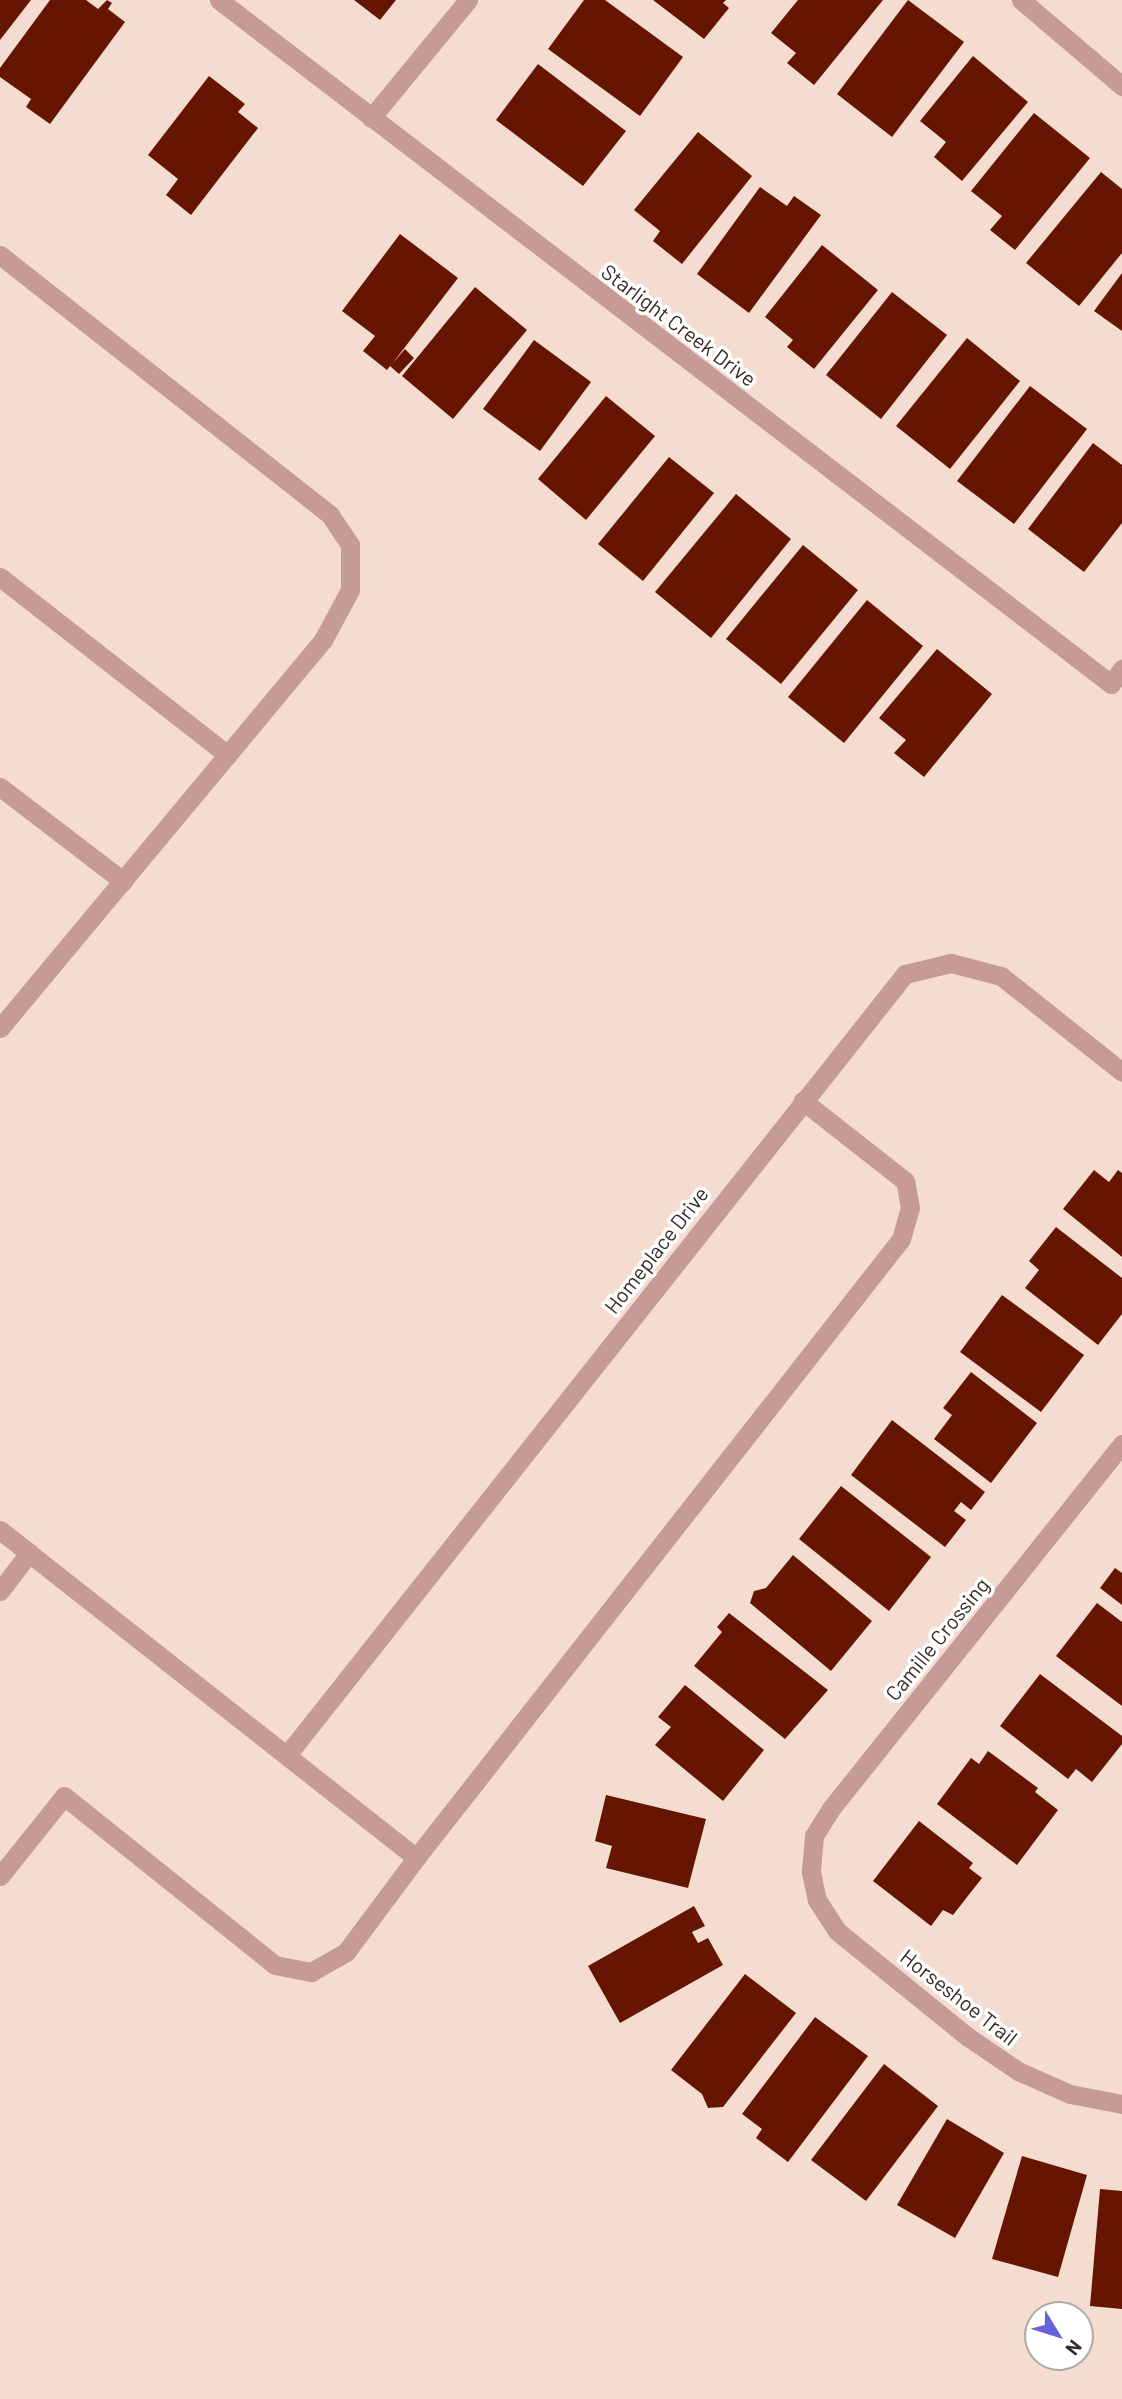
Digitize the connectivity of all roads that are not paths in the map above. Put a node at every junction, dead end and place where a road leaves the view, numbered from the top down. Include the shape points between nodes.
1 (219, 0) edge
2 (468, 0) edge
3 (1021, 0) edge
4 (1122, 86) edge
5 (372, 118) junction
6 (2, 259) edge
7 (0, 577) edge
8 (1116, 677) edge
9 (228, 755) junction
10 (0, 787) edge
11 (123, 881) junction
12 (0, 1028) edge
13 (1122, 1073) edge
14 (803, 1101) junction
15 (1122, 1444) edge
16 (0, 1530) edge
17 (29, 1553) junction
18 (0, 1591) edge
19 (287, 1755) junction
20 (416, 1858) junction
21 (811, 1872) joint
22 (0, 1876) edge
23 (1122, 2104) edge

1 - 5 street, Starlight Creek Drive
2 - 5 street
3 - 4 street
5 - 8 street, Starlight Creek Drive
6 - 9 street via 330,515 350,545 350,590 323,640
7 - 9 street
9 - 11 street
10 - 11 street
11 - 12 street
13 - 14 street, Homeplace Drive via 1001,976 951,962 905,974
14 - 19 street, Homeplace Drive
14 - 20 street via 905,1181 909,1208 901,1239
15 - 21 street, Camille Crossing via 832,1807 814,1836
16 - 17 street
17 - 18 street
17 - 19 street
19 - 20 street
20 - 22 street via 346,1952 311,1972 275,1965 64,1796
21 - 23 street, Horseshoe Trail via 817,1900 837,1931 968,2036 1018,2071 1060,2090

